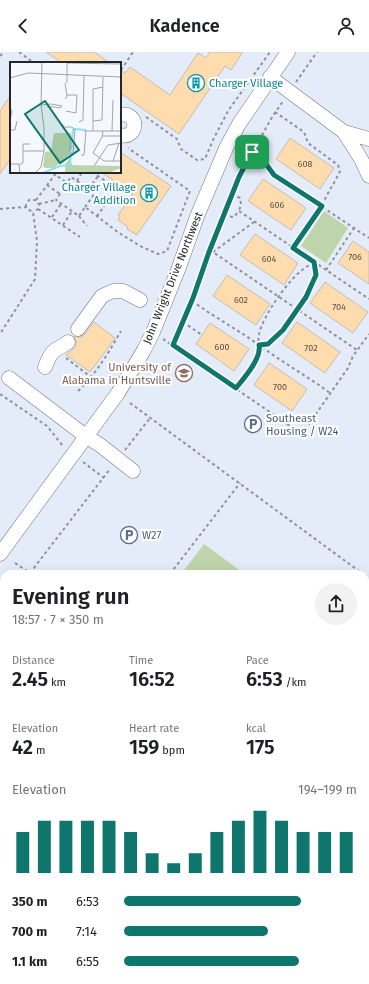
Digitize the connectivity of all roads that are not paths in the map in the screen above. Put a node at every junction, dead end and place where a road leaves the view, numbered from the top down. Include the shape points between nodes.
1 (288, 52) edge
2 (270, 77) junction
3 (121, 115) edge
4 (344, 132) junction
5 (369, 139) edge
6 (123, 141) edge
7 (369, 176) edge
8 (140, 300) dead end
9 (78, 329) dead end
10 (68, 342) dead end
11 (45, 367) dead end
12 (9, 378) dead end
13 (87, 437) junction
14 (132, 471) dead end
15 (0, 554) edge

1 - 2 street, John Wright Drive Northwest
2 - 4 street
2 - 13 street, John Wright Drive Northwest via 227,146 144,350
3 - 6 street via 131,117 134,123 133,130 124,136
4 - 5 street
4 - 7 street
8 - 9 street via 123,291 113,291 102,296
10 - 11 street via 54,351
12 - 13 street
13 - 14 street
13 - 15 street, John Wright Drive Northwest

